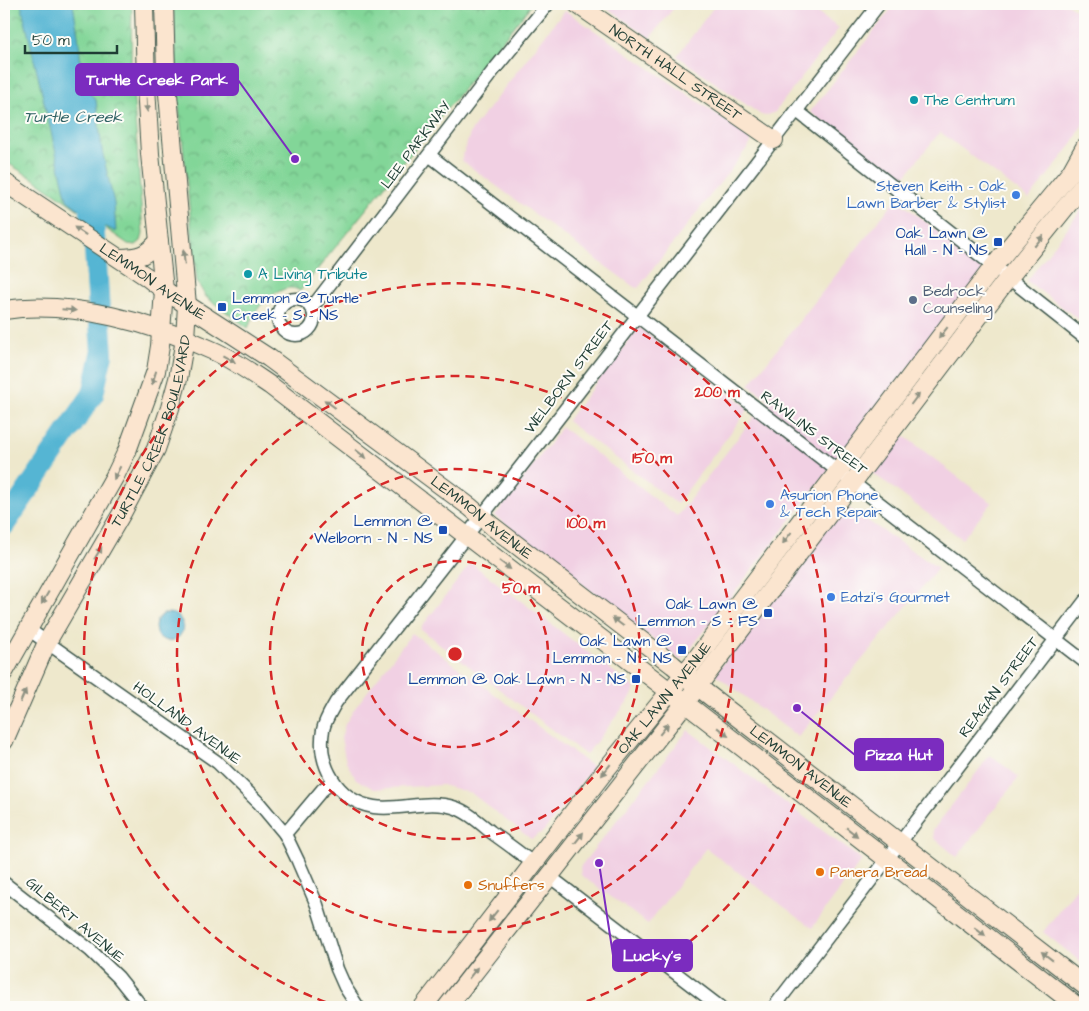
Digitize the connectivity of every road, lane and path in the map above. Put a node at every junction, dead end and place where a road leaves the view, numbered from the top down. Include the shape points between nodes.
1 (144, 4) edge
2 (164, 4) edge
3 (548, 4) edge
4 (577, 4) edge
5 (879, 4) edge
6 (797, 111) junction
7 (774, 140) junction
8 (1085, 147) edge
9 (429, 155) junction
10 (4, 182) edge
11 (1085, 184) edge
12 (158, 241) junction
13 (129, 262) junction
14 (994, 266) junction
15 (1008, 278) junction
16 (164, 290) junction
17 (187, 305) junction
18 (310, 307) dead end
19 (12, 309) edge
20 (637, 316) junction
21 (161, 330) junction
22 (1085, 338) edge
23 (185, 339) junction
24 (845, 476) junction
25 (101, 502) junction
26 (122, 513) junction
27 (481, 517) junction
28 (466, 535) junction
29 (1085, 601) edge
30 (28, 629) junction
31 (1056, 639) junction
32 (47, 642) junction
33 (1085, 662) edge
34 (4, 672) edge
35 (683, 674) junction
36 (697, 686) junction
37 (669, 691) junction
38 (685, 702) junction
39 (4, 741) edge
40 (333, 781) junction
41 (285, 834) junction
42 (901, 843) junction
43 (888, 860) junction
44 (534, 864) junction
45 (549, 876) junction
46 (4, 882) edge
47 (1085, 986) edge
48 (142, 1007) edge
49 (358, 1007) edge
50 (423, 1007) edge
51 (447, 1007) edge
52 (720, 1007) edge
53 (774, 1007) edge
54 (1078, 1007) edge

1 -> 12 main road, TURTLE CREEK BOULEVARD via 150,154
17 -> 2 main road, TURTLE CREEK BOULEVARD via 166,72
3 - 9 street, LEE PARKWAY
4 - 7 main road, NORTH HALL STREET
5 - 6 street, WELBORN STREET
6 - 7 street, WELBORN STREET
6 - 14 street
7 - 20 street, WELBORN STREET
8 - 14 main road, OAK LAWN AVENUE via 1072,172
9 - 18 street, LEE PARKWAY via 318,301
9 - 20 street, RAWLINS STREET
13 -> 10 main road, LEMMON AVENUE
15 -> 11 main road, OAK LAWN AVENUE
12 - 13 main road via 146,254
12 - 16 main road, TURTLE CREEK BOULEVARD
13 - 16 main road, LEMMON AVENUE
14 - 15 street
14 -> 24 main road, OAK LAWN AVENUE
15 - 22 street
24 -> 15 main road, OAK LAWN AVENUE
16 - 17 main road, LEMMON AVENUE
16 - 21 main road, TURTLE CREEK BOULEVARD
17 - 23 main road, TURTLE CREEK BOULEVARD
27 -> 17 main road, LEMMON AVENUE via 269,358
19 -> 21 main road, LEMMON AVENUE via 80,312
20 - 24 street, RAWLINS STREET
20 - 27 street, WELBORN STREET
21 - 23 main road, LEMMON AVENUE
21 -> 25 main road, TURTLE CREEK BOULEVARD via 156,371 143,411
23 - 26 main road, TURTLE CREEK BOULEVARD via 164,427
23 -> 28 main road, LEMMON AVENUE via 216,352 271,386
24 - 31 street, RAWLINS STREET
24 -> 35 main road, OAK LAWN AVENUE
24 - 36 main road, OAK LAWN AVENUE
25 - 26 main road
25 -> 30 main road, TURTLE CREEK BOULEVARD
32 -> 26 main road, TURTLE CREEK BOULEVARD
27 - 28 street, WELBORN STREET
35 -> 27 main road, LEMMON AVENUE
28 -> 37 main road, LEMMON AVENUE
28 - 40 street, WELBORN STREET via 336,702 324,728 323,755
29 - 31 street, REAGAN STREET
30 - 32 street, HOLLAND AVENUE
30 - 34 main road, TURTLE CREEK BOULEVARD
31 - 33 street, RAWLINS STREET
31 - 42 street, REAGAN STREET
39 -> 32 main road, TURTLE CREEK BOULEVARD
32 - 41 street, HOLLAND AVENUE via 217,762
35 - 36 main road, LEMMON AVENUE
35 - 37 main road, OAK LAWN AVENUE
36 - 38 main road, OAK LAWN AVENUE
36 - 42 main road, LEMMON AVENUE
37 - 38 main road, LEMMON AVENUE
37 -> 44 main road, OAK LAWN AVENUE
38 -> 43 main road, LEMMON AVENUE
45 -> 38 main road, OAK LAWN AVENUE
40 - 41 street
40 - 44 street via 352,799 374,807 455,807
41 - 49 street, HOLLAND AVENUE via 317,905 337,970
42 - 43 street, REAGAN STREET
47 -> 42 main road, LEMMON AVENUE
43 - 53 street, REAGAN STREET
43 -> 54 main road, LEMMON AVENUE
44 - 45 main road
44 -> 50 main road, OAK LAWN AVENUE
51 -> 45 main road, OAK LAWN AVENUE
45 - 52 street
46 - 48 street, GILBERT AVENUE via 90,950

